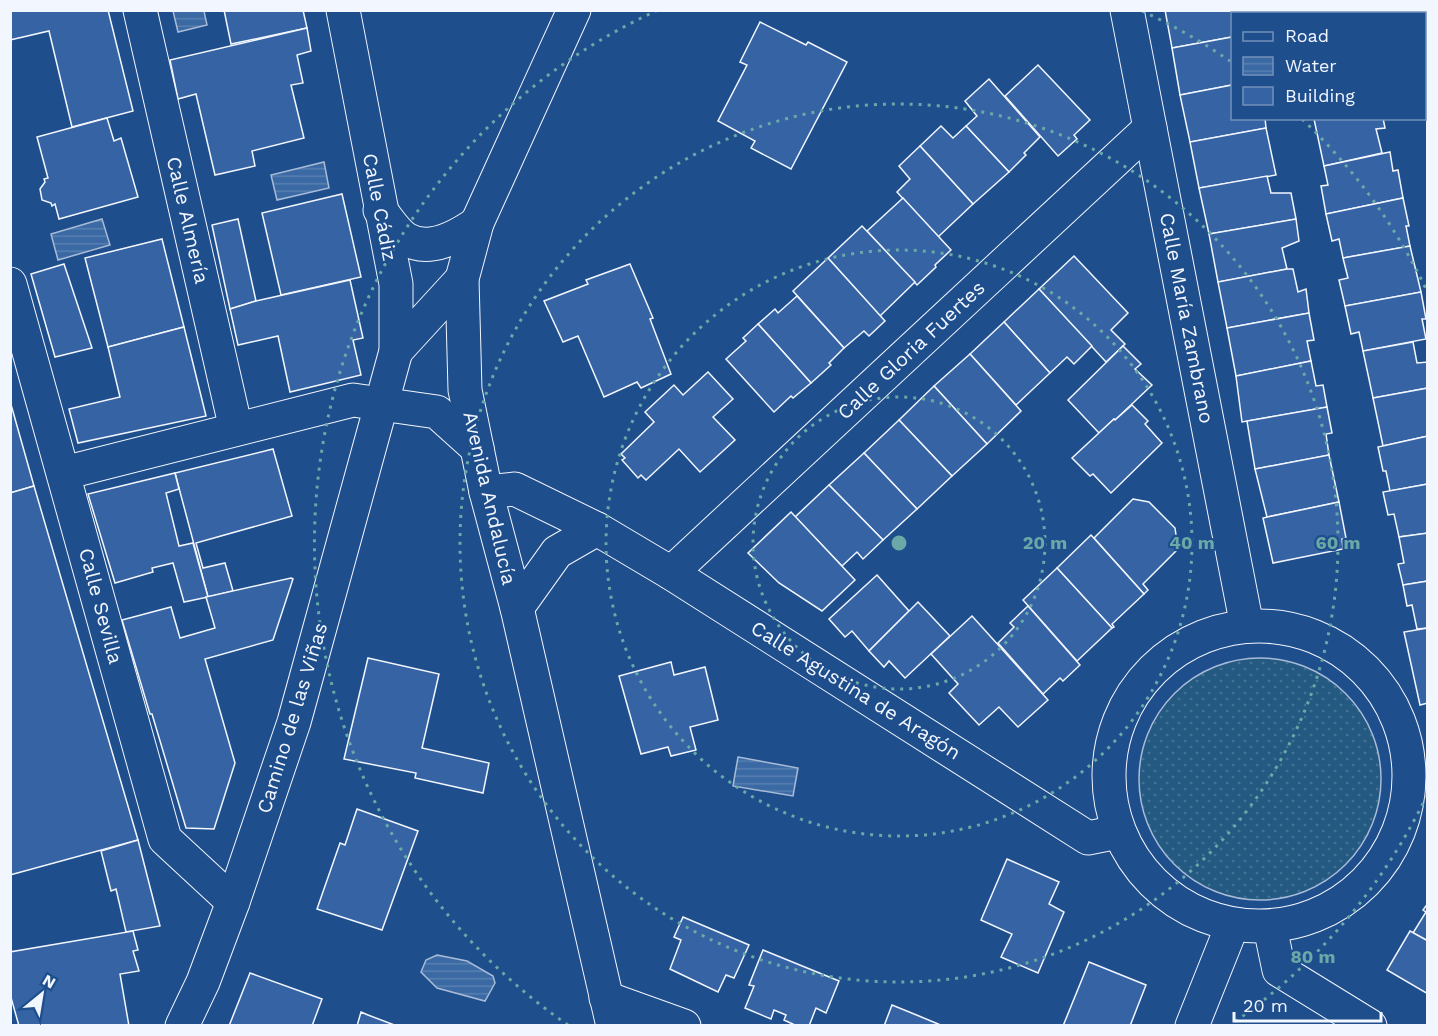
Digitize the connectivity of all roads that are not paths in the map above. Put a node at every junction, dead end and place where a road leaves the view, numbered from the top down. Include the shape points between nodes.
1 (140, 10) edge
2 (343, 10) edge
3 (574, 10) edge
4 (1127, 10) edge
5 (1150, 128) junction
6 (380, 210) junction
7 (477, 223) junction
8 (462, 279) junction
9 (10, 284) edge
10 (396, 351) junction
11 (381, 403) junction
12 (236, 429) junction
13 (477, 448) junction
14 (64, 473) junction
15 (486, 492) junction
16 (597, 529) junction
17 (671, 573) junction
18 (517, 608) junction
19 (1247, 626) junction
20 (1418, 788) edge
21 (1118, 832) junction
22 (233, 902) junction
23 (1232, 926) junction
24 (1270, 927) junction
25 (609, 1012) edge
26 (182, 1026) edge
27 (684, 1026) edge
28 (1191, 1026) edge
29 (1370, 1026) edge

1 - 12 street, Calle Almería
2 - 6 street, Calle Cádiz
3 - 7 street, Avenida Andalucía
4 - 5 street, Calle María Zambrano
5 - 17 street, Calle Gloria Fuertes
5 - 19 street, Calle María Zambrano
6 - 7 street via 404,238 421,246 455,238
6 - 10 street, Calle Cádiz via 396,284
7 - 8 street, Avenida Andalucía
8 - 10 street
8 - 13 street, Avenida Andalucía via 465,390
9 - 14 street, Calle Sevilla
10 - 11 street, Calle Cádiz
11 - 12 street via 353,400
11 - 13 street via 437,412
11 - 22 street, Camino de las Viñas via 294,722
12 - 14 street
13 - 15 street, Avenida Andalucía
14 - 22 street, Calle Sevilla via 165,839
15 - 16 street, Calle Agustina de Aragón via 515,489
15 - 18 street, Avenida Andalucía
16 - 17 street, Calle Agustina de Aragón
16 - 18 street via 557,552
17 - 21 street, Calle Agustina de Aragón via 1088,838
18 - 25 street, Avenida Andalucía
19 - 20 street via 1288,628 1331,644 1367,671 1393,707
19 - 21 street via 1200,637 1180,647 1148,673 1124,706 1110,745 1107,786
20 - 24 street via 1384,862 1353,895 1314,917
21 - 23 street via 1144,875 1183,907
22 - 26 street, Camino de las Viñas
23 - 24 street
23 - 28 street
24 - 29 street via 1279,970
25 - 27 street, Avenida Andalucía

